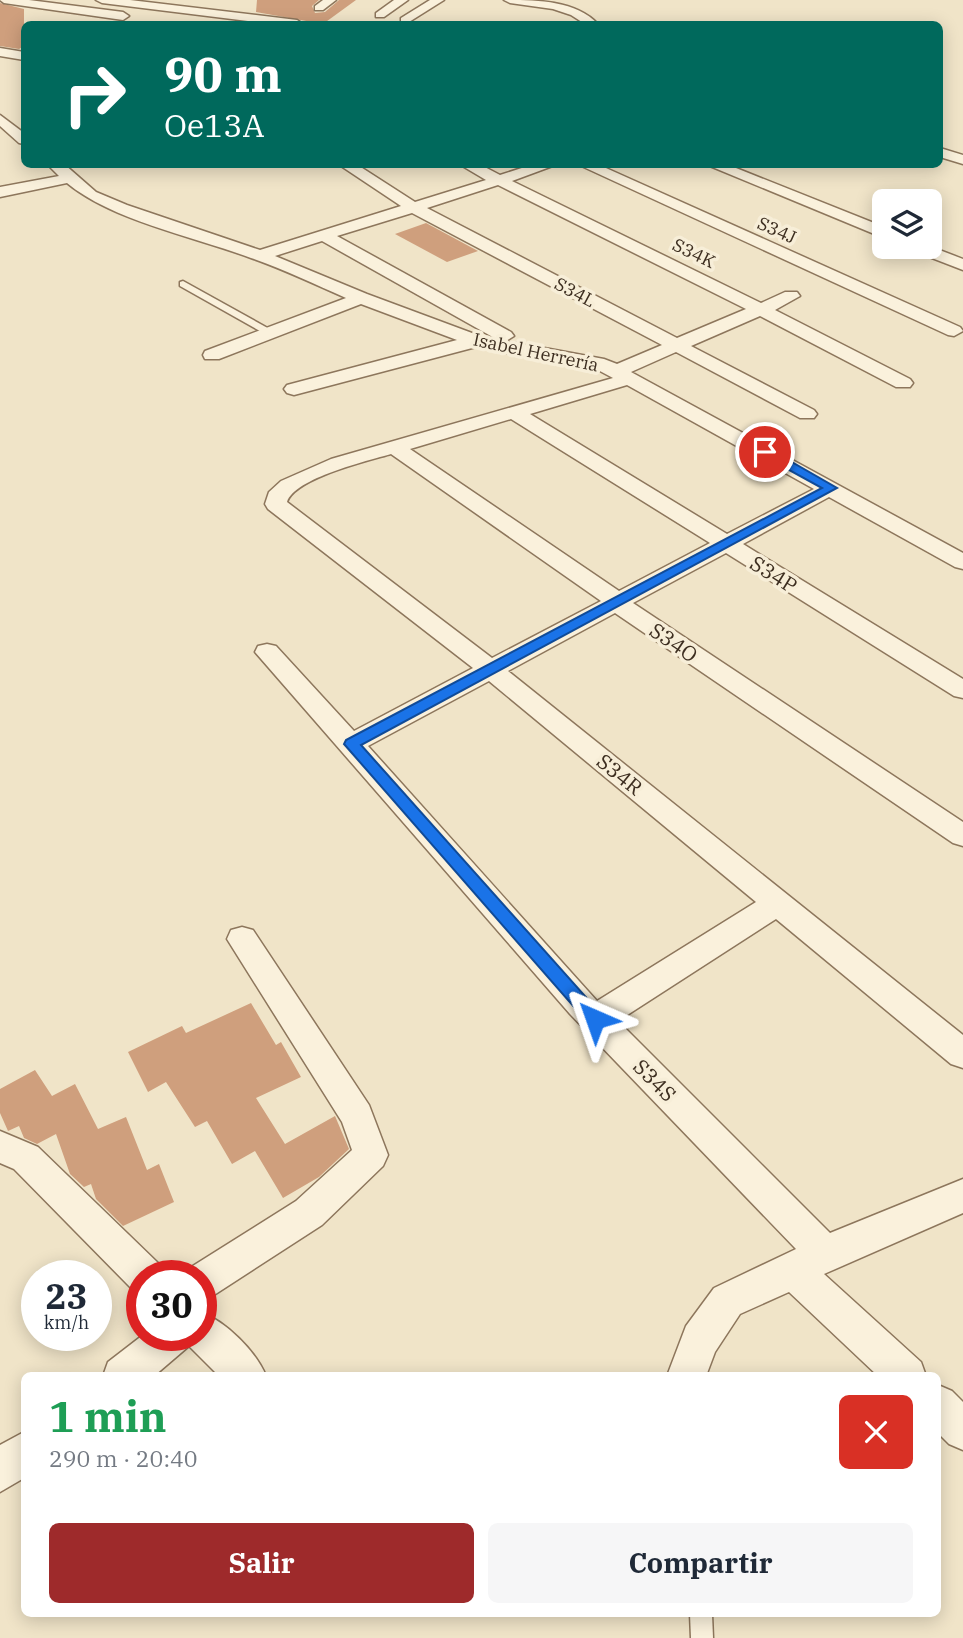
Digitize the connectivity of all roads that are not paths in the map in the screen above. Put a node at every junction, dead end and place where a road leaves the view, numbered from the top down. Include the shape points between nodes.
1 (4, 0) edge
2 (102, 0) edge
3 (330, 0) edge
4 (402, 0) edge
5 (438, 0) edge
6 (510, 0) edge
7 (533, 1) edge
8 (319, 8) dead end
9 (380, 15) dead end
10 (130, 17) dead end
11 (405, 20) dead end
12 (273, 21) edge
13 (588, 21) edge
14 (0, 52) edge
15 (21, 56) edge
16 (0, 119) edge
17 (21, 137) edge
18 (943, 153) edge
19 (963, 160) edge
20 (58, 168) edge
21 (351, 168) edge
22 (473, 168) edge
23 (538, 168) edge
24 (593, 168) edge
25 (722, 168) edge
26 (69, 178) junction
27 (497, 181) junction
28 (0, 192) edge
29 (413, 207) junction
30 (872, 228) edge
31 (323, 235) junction
32 (260, 255) junction
33 (942, 257) edge
34 (963, 265) edge
35 (183, 284) dead end
36 (791, 296) dead end
37 (361, 298) junction
38 (760, 309) junction
39 (954, 331) dead end
40 (270, 333) junction
41 (505, 336) dead end
42 (476, 341) junction
43 (677, 345) junction
44 (212, 355) dead end
45 (625, 374) junction
46 (903, 383) dead end
47 (294, 389) dead end
48 (514, 413) junction
49 (807, 415) dead end
50 (393, 446) junction
51 (831, 488) junction
52 (726, 544) junction
53 (963, 562) edge
54 (617, 601) junction
55 (267, 652) dead end
56 (491, 668) junction
57 (963, 690) edge
58 (351, 744) junction
59 (963, 836) edge
60 (778, 903) junction
61 (242, 939) dead end
62 (595, 1019) junction
63 (963, 1054) edge
64 (0, 1147) edge
65 (960, 1201) edge
66 (129, 1260) edge
67 (809, 1262) junction
68 (217, 1272) edge
69 (217, 1347) edge
70 (154, 1351) edge
71 (127, 1372) edge
72 (243, 1372) edge
73 (688, 1372) edge
74 (904, 1372) edge
75 (941, 1408) edge
76 (963, 1430) edge
77 (21, 1454) edge
78 (0, 1471) edge
79 (701, 1617) edge
80 (702, 1638) edge

1 - 10 street
2 - 12 street
3 - 8 street
4 - 9 street
5 - 11 street
6 - 7 street
7 - 13 street
14 - 15 street
16 - 17 street
18 - 19 street
20 - 26 street, Isabel Herrería
21 - 29 street, S34L
22 - 27 street, S34K
23 - 27 street
24 - 39 street, S34J
25 - 30 street
26 - 28 street
26 - 32 street, Isabel Herrería via 91,195 121,208
27 - 29 street
27 - 38 street, S34K
29 - 31 street
29 - 43 street, S34L
31 - 32 street
31 - 41 street
32 - 37 street, Isabel Herrería
33 - 34 street
35 - 40 lane
36 - 38 street
37 - 40 street
37 - 42 street, Isabel Herrería
38 - 43 street
38 - 46 street, S34K
40 - 44 street
42 - 45 street, Isabel Herrería via 568,356
42 - 47 street
43 - 45 street
43 - 49 street, S34L
45 - 48 street
45 - 51 street, Isabel Herrería
48 - 50 street
48 - 52 street, S34P
50 - 54 street, S34O
50 - 56 street, S34R via 288,485 276,504
51 - 52 street
51 - 53 street, Isabel Herrería
52 - 54 street
52 - 57 street, S34P
54 - 56 street
54 - 59 street, S34O
55 - 58 street, S34S
56 - 58 street
56 - 60 street, S34R
58 - 62 street, S34S
60 - 62 street
60 - 63 street, S34R
61 - 68 street via 357,1116 371,1155 309,1213
62 - 67 street, S34S
64 - 66 street via 26,1158
65 - 67 street
67 - 73 street via 727,1301 700,1340
67 - 74 street, S34S
69 - 72 street
70 - 71 street
75 - 76 street
77 - 78 street
79 - 80 lane

